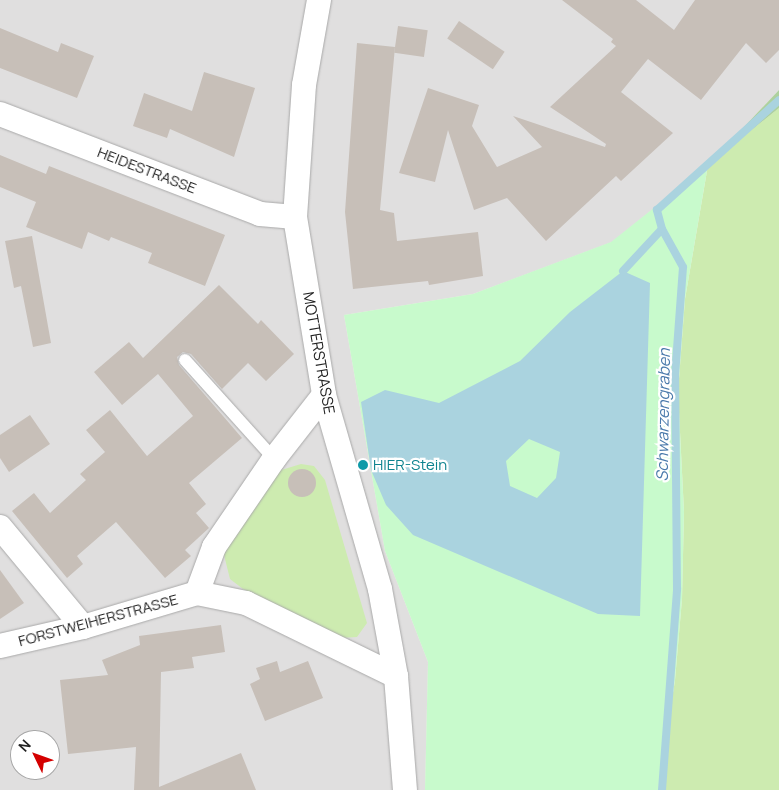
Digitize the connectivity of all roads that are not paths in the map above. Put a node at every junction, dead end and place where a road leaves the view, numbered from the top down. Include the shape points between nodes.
1 (319, 0) edge
2 (0, 114) edge
3 (296, 217) junction
4 (186, 360) dead end
5 (324, 395) junction
6 (274, 459) junction
7 (0, 527) edge
8 (196, 593) junction
9 (83, 627) junction
10 (0, 646) edge
11 (396, 676) junction
12 (405, 790) edge

1 - 3 street, MOTTERSTRASSE via 304,85
2 - 3 street, HEIDESTRASSE via 260,214
3 - 5 street, MOTTERSTRASSE
4 - 6 lane
5 - 6 street, FORSTWEIHERSTRASSE
5 - 11 street, MOTTERSTRASSE via 371,556
6 - 8 street, FORSTWEIHERSTRASSE via 214,547
7 - 9 street
8 - 9 street, FORSTWEIHERSTRASSE
8 - 11 street, FORSTWEIHERSTRASSE via 246,603
9 - 10 street, FORSTWEIHERSTRASSE
11 - 12 street, MOTTERSTRASSE

